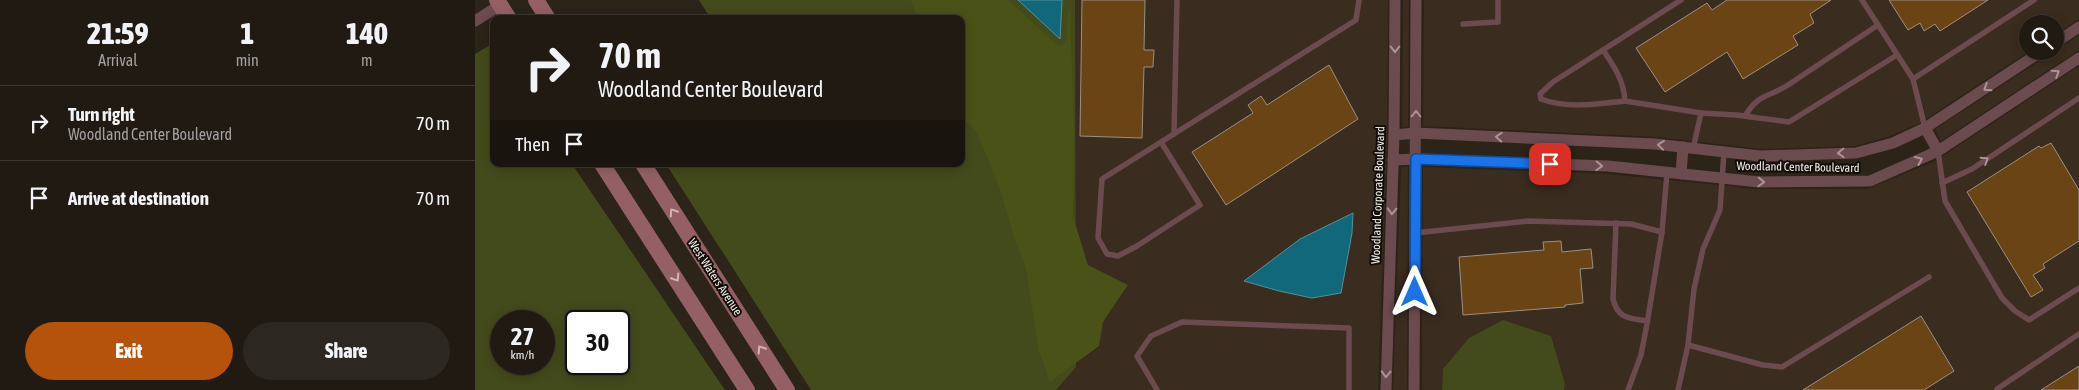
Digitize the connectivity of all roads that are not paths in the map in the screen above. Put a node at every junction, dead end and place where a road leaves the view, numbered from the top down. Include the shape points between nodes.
1 (536, 0) edge
2 (1177, 0) edge
3 (1359, 0) edge
4 (1395, 0) edge
5 (1416, 0) edge
6 (1498, 0) edge
7 (1681, 0) edge
8 (1862, 0) edge
9 (2034, 0) edge
10 (498, 2) edge
11 (506, 15) edge
12 (546, 15) edge
13 (475, 21) edge
14 (1463, 24) dead end
15 (1878, 25) junction
16 (2079, 27) edge
17 (2064, 37) edge
18 (1603, 50) junction
19 (1897, 55) junction
20 (2079, 58) edge
21 (2028, 60) edge
22 (1913, 79) junction
23 (2079, 98) edge
24 (1625, 101) junction
25 (1701, 113) junction
26 (1745, 116) junction
27 (1925, 128) junction
28 (1416, 133) junction
29 (1174, 134) junction
30 (1394, 135) junction
31 (1161, 142) junction
32 (1688, 148) junction
33 (1938, 151) junction
34 (1725, 152) junction
35 (1416, 159) junction
36 (1393, 160) junction
37 (604, 167) edge
38 (645, 167) edge
39 (1667, 173) junction
40 (1681, 174) junction
41 (1723, 178) junction
42 (1942, 183) junction
43 (1616, 223) junction
44 (1662, 232) junction
45 (1415, 233) junction
46 (1929, 276) dead end
47 (2079, 288) edge
48 (1647, 321) junction
49 (2079, 334) edge
50 (1688, 345) junction
51 (1997, 389) edge
52 (747, 390) edge
53 (787, 390) edge
54 (1157, 390) edge
55 (1349, 390) edge
56 (1386, 390) edge
57 (1414, 390) edge
58 (1628, 390) edge
59 (1678, 390) edge

1 - 12 main road
2 - 29 lane
3 - 29 lane via 1356,20
4 -> 30 street, Woodland Corporate Boulevard
28 -> 5 street
6 - 14 lane via 1498,22
7 - 18 lane
8 - 15 lane
9 - 22 lane
10 - 11 main road
10 - 13 street
15 - 19 lane
15 - 26 lane via 1783,88 1764,95 1752,104
16 - 17 street
18 - 24 lane via 1619,74 1625,89
18 - 24 lane via 1553,82 1540,94 1541,99 1569,105
19 - 22 lane
19 - 26 lane via 1789,122
33 -> 20 street, Woodland Center Boulevard
21 -> 27 street, Woodland Center Boulevard
22 - 27 lane
42 -> 23 lane via 1972,169
24 - 25 lane
25 - 26 lane
25 - 32 lane
27 - 33 street
27 -> 34 street, Woodland Center Boulevard via 1893,143 1856,153 1760,156
28 - 30 street, Woodland Center Boulevard
32 -> 28 street, Woodland Center Boulevard
28 - 35 street
29 - 31 lane
30 - 36 street, Woodland Corporate Boulevard
31 - 31 lane via 1102,179 1098,238 1107,254 1118,256 1137,246 1199,205
32 - 34 street, Woodland Center Boulevard
32 - 40 street
41 -> 33 street, Woodland Center Boulevard via 1759,182 1870,181
33 - 42 lane
34 - 41 lane
35 - 36 street, Woodland Center Boulevard
35 -> 39 street, Woodland Center Boulevard via 1608,166
35 - 45 street
36 -> 56 street, Woodland Corporate Boulevard
37 -> 52 main road
53 -> 38 main road, West Waters Avenue
39 - 40 street, Woodland Center Boulevard
39 - 44 lane
40 - 41 street, Woodland Center Boulevard
41 - 50 lane via 1720,210 1703,249 1694,289
42 - 47 lane via 1945,200 2002,298 2015,311 2029,320
43 - 44 lane
43 - 45 lane via 1528,221
43 - 48 lane via 1615,310 1621,316
44 - 48 lane
45 - 57 street
46 - 50 lane via 1782,367
48 - 58 lane via 1641,355
49 - 51 lane
50 - 59 lane
54 - 55 lane via 1137,356 1151,336 1182,322 1349,328

